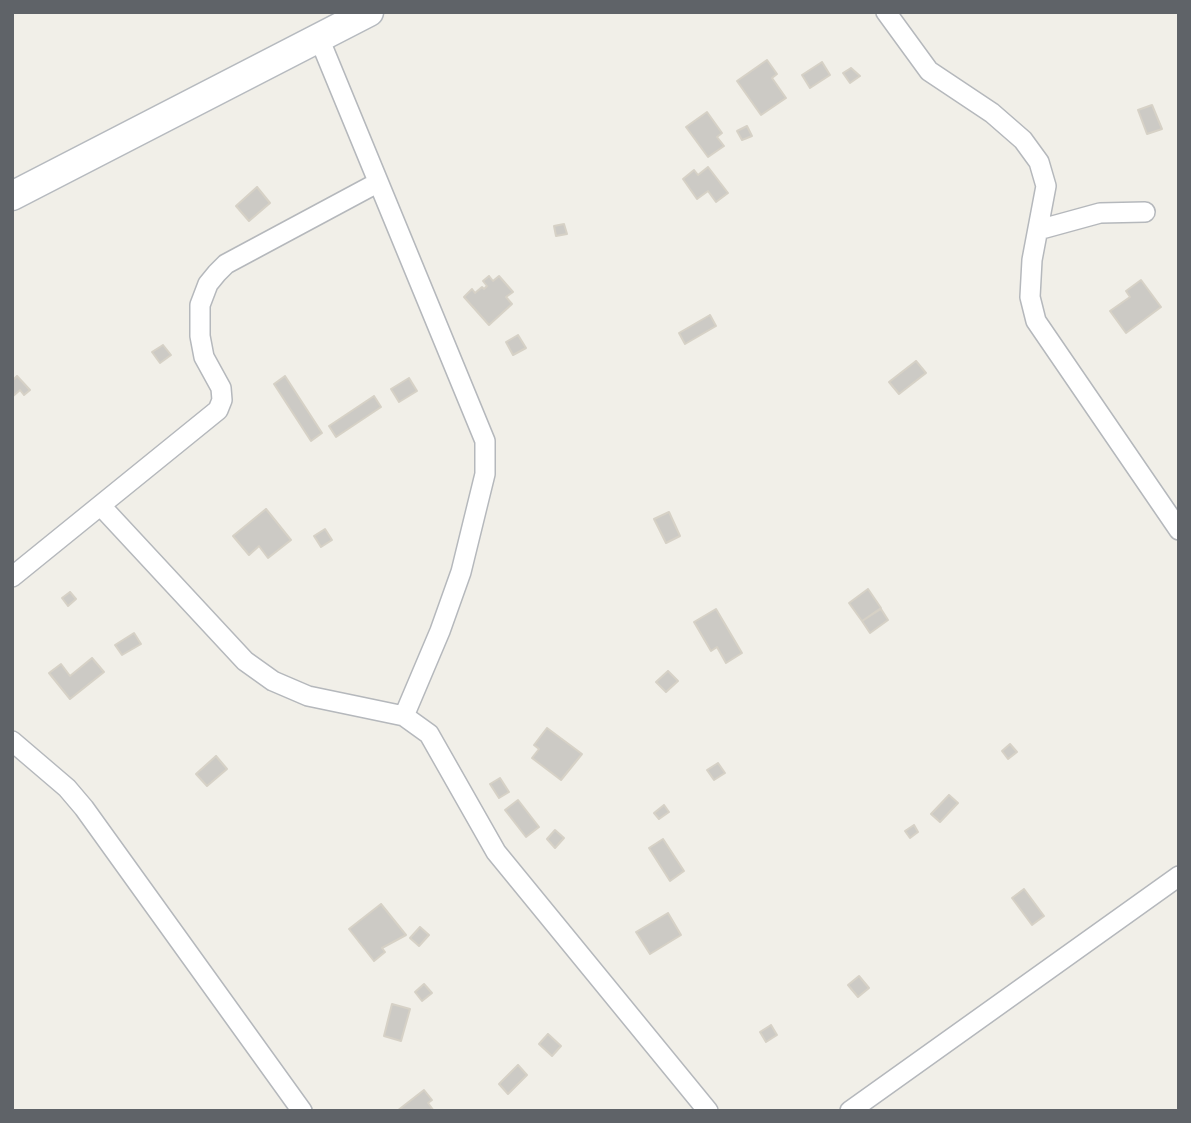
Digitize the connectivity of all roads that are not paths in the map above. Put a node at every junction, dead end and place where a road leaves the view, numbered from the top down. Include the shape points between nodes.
1 (369, 12) edge
2 (886, 12) edge
3 (319, 38) junction
4 (377, 183) junction
5 (12, 196) edge
6 (1145, 212) dead end
7 (1038, 230) junction
8 (101, 506) junction
9 (1179, 530) edge
10 (12, 577) edge
11 (404, 716) junction
12 (12, 741) edge
13 (1179, 876) edge
14 (302, 1111) edge
15 (708, 1111) edge
16 (850, 1111) edge

1 - 3 main road
2 - 7 street via 929,71 992,113 1039,162 1046,187
3 - 4 street
3 - 5 main road
4 - 8 street via 217,273 201,305 200,336 204,357 221,388 218,410
4 - 11 street via 485,440 486,456 461,572
6 - 7 street via 1100,214
7 - 9 street via 1030,297 1036,321
8 - 10 street
8 - 11 street via 245,661 273,681 308,696
11 - 15 street via 429,734 496,852
12 - 14 street via 85,808
13 - 16 street

